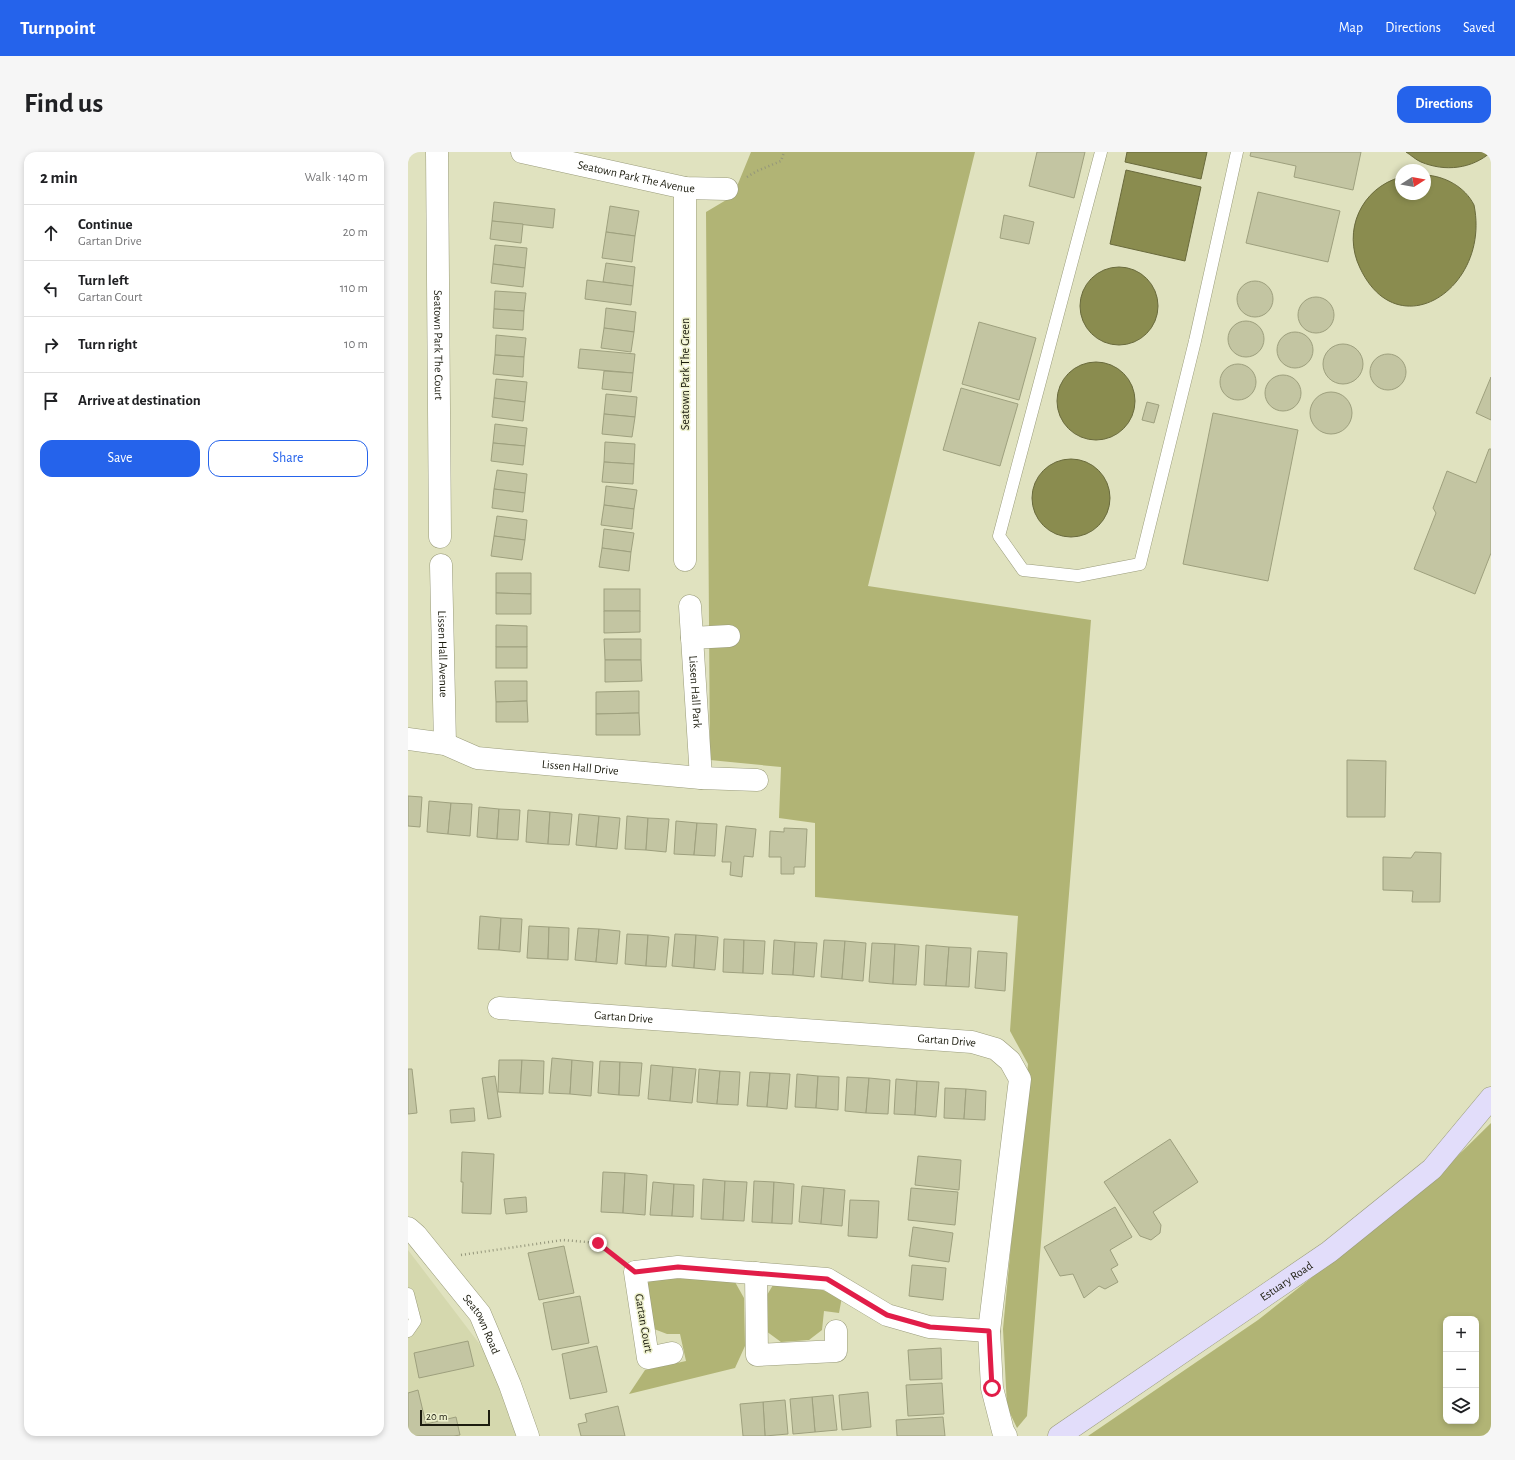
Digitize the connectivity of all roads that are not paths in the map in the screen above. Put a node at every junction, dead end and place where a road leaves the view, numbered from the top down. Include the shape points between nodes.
1 (437, 152) edge
2 (522, 152) edge
3 (1101, 152) edge
4 (1236, 152) edge
5 (685, 188) junction
6 (727, 189) road end
7 (440, 538) dead end
8 (685, 560) dead end
9 (441, 565) dead end
10 (690, 606) dead end
11 (729, 636) dead end
12 (692, 638) junction
13 (408, 739) edge
14 (445, 744) junction
15 (701, 778) junction
16 (757, 780) dead end
17 (499, 1008) dead end
18 (1491, 1098) edge
19 (408, 1228) edge
20 (756, 1273) junction
21 (408, 1294) edge
22 (836, 1330) dead end
23 (408, 1331) edge
24 (989, 1331) junction
25 (672, 1353) dead end
26 (528, 1436) edge
27 (1006, 1436) edge
28 (1059, 1436) edge

1 - 7 street, Seatown Park The Court
2 - 5 street, Seatown Park The Avenue
3 - 4 lane via 998,536 1023,570 1078,576 1140,564 1195,341
5 - 6 street, Seatown Park The Avenue
5 - 8 street, Seatown Park The Green
9 - 14 street, Lissen Hall Avenue
10 - 12 street, Lissen Hall Park
11 - 12 street
12 - 15 street, Lissen Hall Park
13 - 14 street, Lissen Hall Drive
14 - 15 street, Lissen Hall Drive via 477,758
15 - 16 street, Lissen Hall Drive
17 - 24 street, Gartan Drive via 972,1042 996,1049 1010,1061 1020,1079
18 - 28 street, Estuary Road via 1432,1169 1329,1252
19 - 26 street, Seatown Road via 480,1314
20 - 22 street via 758,1355 836,1351
20 - 24 street via 827,1279 887,1315 930,1327
20 - 25 street, Gartan Court via 678,1267 635,1272 648,1358
21 - 23 lane via 415,1320
24 - 27 street, Gartan Drive via 992,1388

